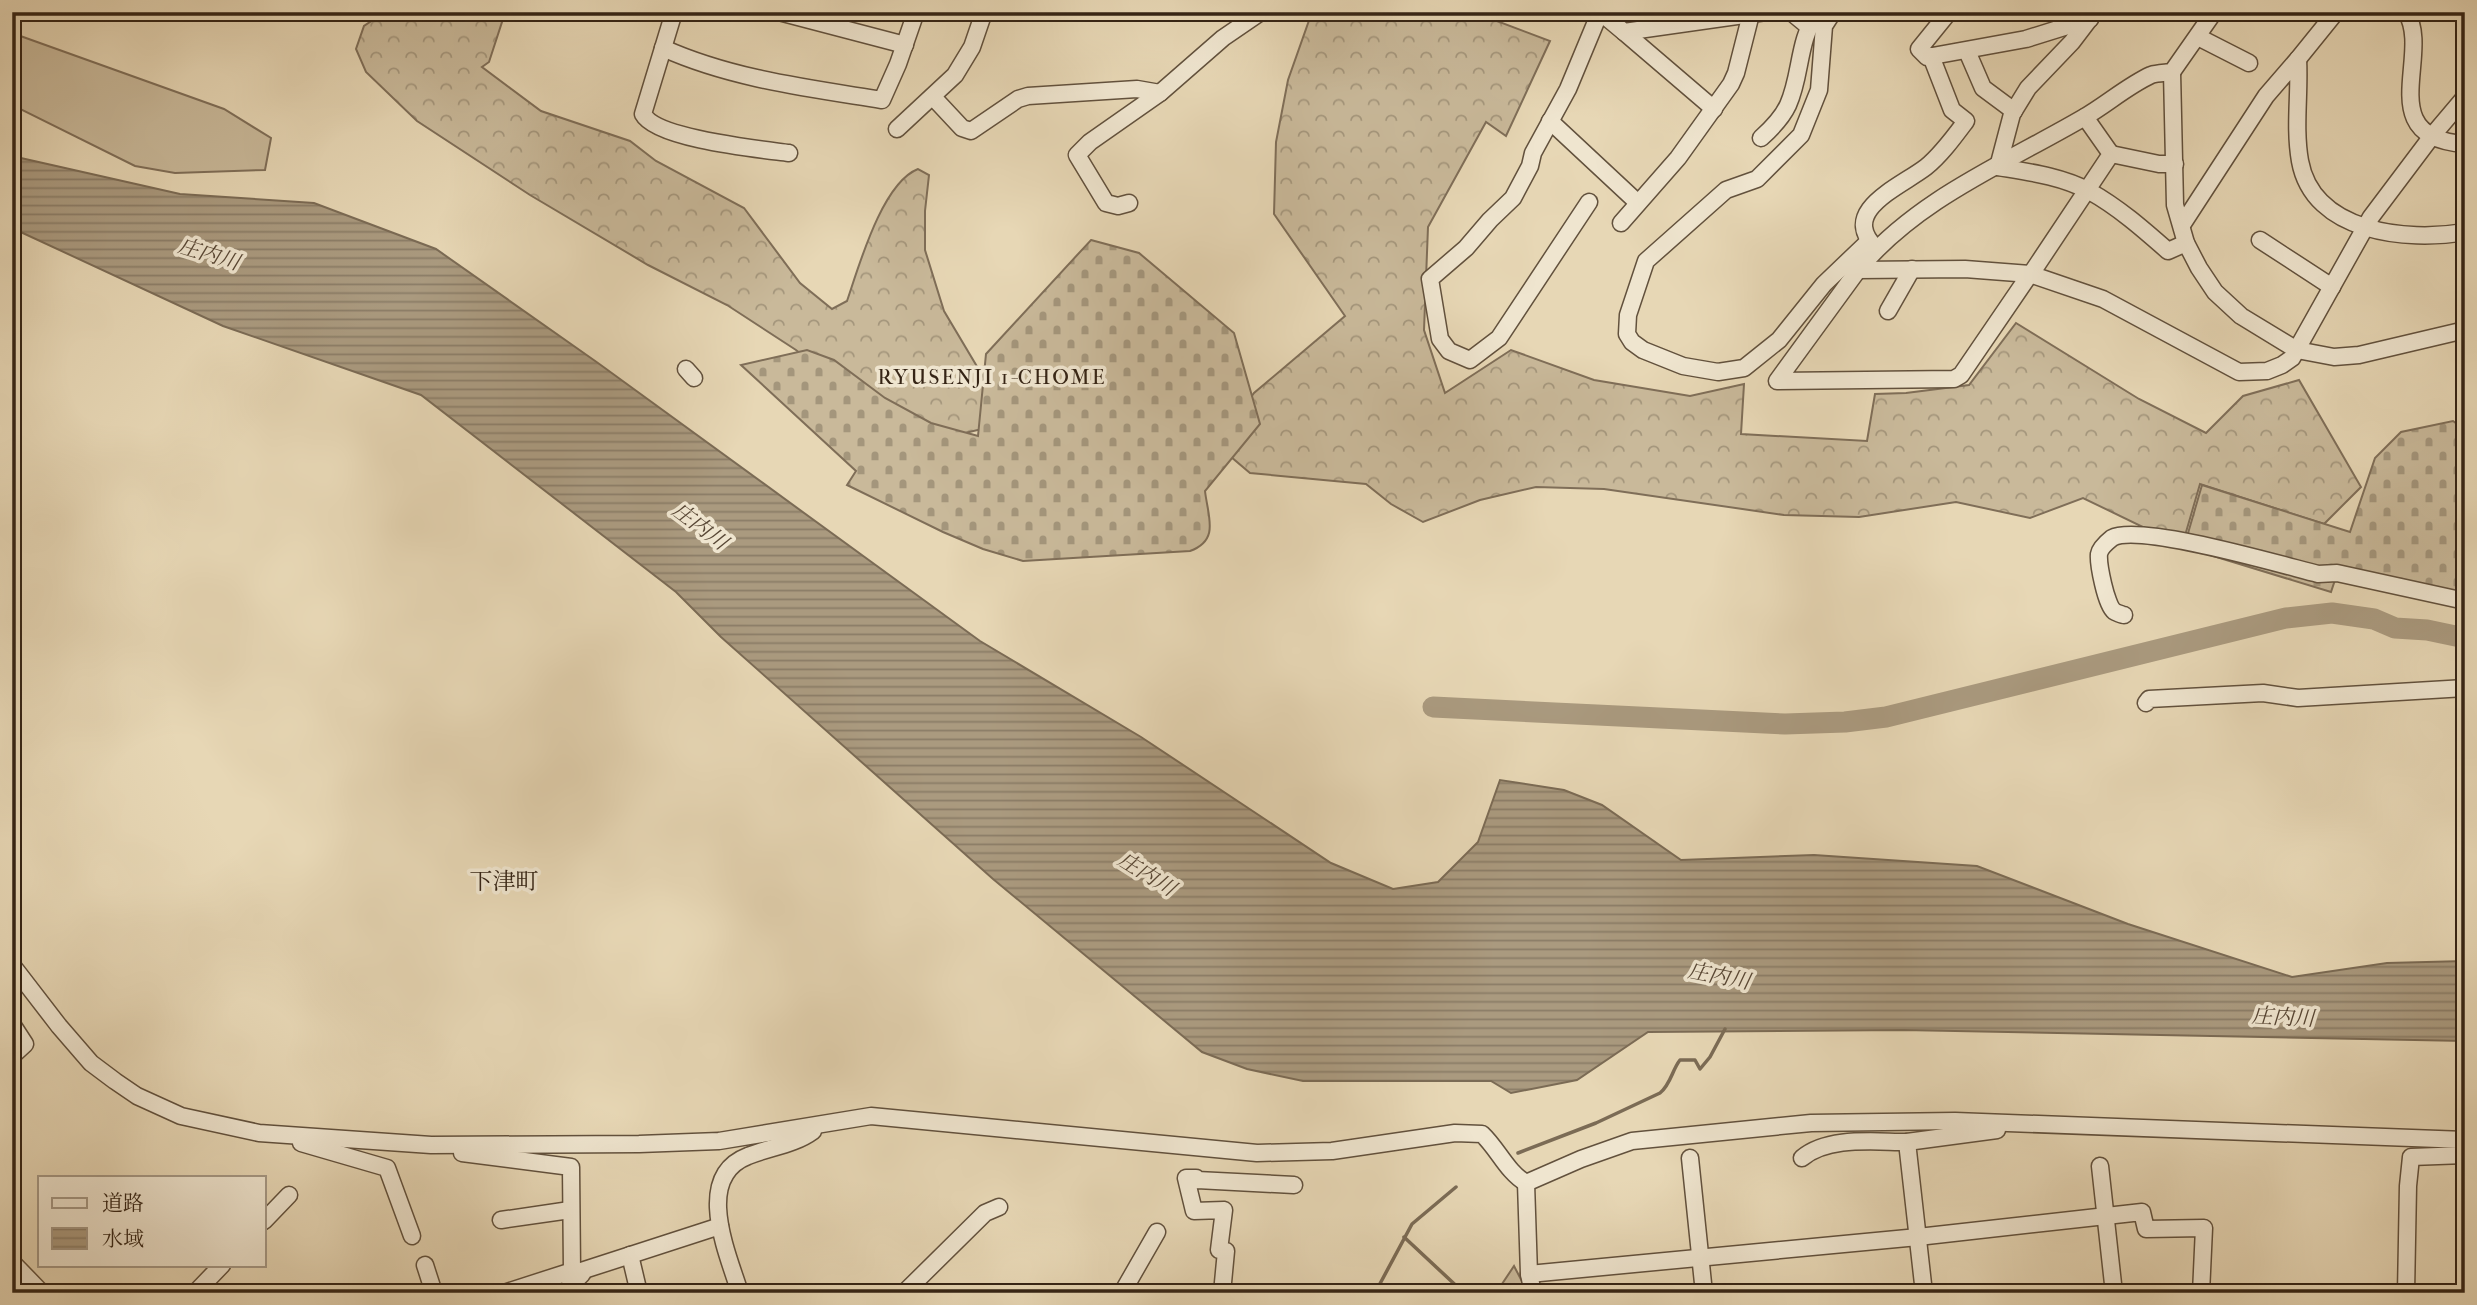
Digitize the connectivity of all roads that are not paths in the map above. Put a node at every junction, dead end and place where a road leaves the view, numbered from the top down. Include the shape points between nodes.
1 (674, 12) edge
2 (779, 12) edge
3 (916, 12) edge
4 (984, 12) edge
5 (1261, 12) edge
6 (1600, 12) edge
7 (1791, 12) edge
8 (1833, 12) edge
9 (1949, 12) edge
10 (2214, 12) edge
11 (2336, 12) edge
12 (2406, 12) edge
13 (1759, 13) edge
14 (2093, 16) edge
15 (1813, 19) edge
16 (1624, 32) junction
17 (2198, 37) junction
18 (905, 45) junction
19 (663, 48) junction
20 (1967, 51) junction
21 (1931, 56) junction
22 (2298, 59) junction
23 (2249, 63) dead end
24 (2172, 72) junction
25 (1160, 93) junction
26 (933, 97) junction
27 (2465, 97) edge
28 (1714, 109) junction
29 (2014, 111) junction
30 (2085, 117) junction
31 (1550, 121) junction
32 (897, 129) dead end
33 (2432, 136) junction
34 (1761, 138) dead end
35 (2465, 144) edge
36 (789, 153) dead end
37 (2111, 154) junction
38 (2175, 164) junction
39 (1998, 167) junction
40 (2088, 190) junction
41 (1589, 202) dead end
42 (1129, 203) dead end
43 (1638, 203) junction
44 (1621, 223) dead end
45 (2182, 225) junction
46 (2365, 228) junction
47 (2465, 232) edge
48 (2260, 240) dead end
49 (2186, 243) junction
50 (1873, 245) junction
51 (1912, 269) junction
52 (1858, 270) junction
53 (2031, 274) junction
54 (2332, 287) junction
55 (1888, 311) dead end
56 (2465, 330) edge
57 (2297, 350) junction
58 (2465, 601) edge
59 (2123, 615) dead end
60 (2465, 688) edge
61 (2146, 703) dead end
62 (12, 965) edge
63 (12, 1024) edge
64 (12, 1056) edge
65 (2028, 1125) junction
66 (818, 1127) junction
67 (294, 1136) junction
68 (2465, 1140) edge
69 (1907, 1142) junction
70 (431, 1145) junction
71 (2465, 1155) edge
72 (1690, 1158) dead end
73 (1802, 1158) dead end
74 (2100, 1166) dead end
75 (1526, 1183) junction
76 (1294, 1185) dead end
77 (289, 1195) dead end
78 (999, 1207) dead end
79 (570, 1210) junction
80 (2106, 1215) junction
81 (266, 1219) edge
82 (501, 1220) dead end
83 (720, 1226) junction
84 (1157, 1232) dead end
85 (412, 1236) dead end
86 (1918, 1237) junction
87 (630, 1255) junction
88 (1701, 1257) junction
89 (12, 1262) edge
90 (425, 1265) dead end
91 (221, 1266) edge
92 (578, 1272) junction
93 (1529, 1274) junction
94 (42, 1293) edge
95 (195, 1293) edge
96 (435, 1293) edge
97 (504, 1293) edge
98 (563, 1293) edge
99 (587, 1293) edge
100 (639, 1293) edge
101 (740, 1293) edge
102 (904, 1293) edge
103 (1122, 1293) edge
104 (1222, 1293) edge
105 (1533, 1293) edge
106 (1704, 1293) edge
107 (1924, 1293) edge
108 (2114, 1293) edge
109 (2201, 1293) edge
110 (2406, 1293) edge

1 - 19 street
2 - 18 street
3 - 18 street
4 - 26 street via 972,47 955,75
5 - 25 street
6 - 16 street
6 - 31 street
7 - 15 street
8 - 50 street via 1824,26 1819,90 1801,135 1757,179 1726,190 1646,261 1628,315 1627,334 1643,350 1683,366 1718,372 1744,368 1779,340 1824,284
9 - 21 street via 1919,49
10 - 17 street
11 - 22 street
12 - 33 street via 2415,34 2409,89 2412,110
13 - 16 street
13 - 28 street via 1736,73
14 - 20 street via 2026,39
14 - 29 street via 2028,88
15 - 34 street via 1788,106
16 - 28 street
17 - 23 street
17 - 24 street
18 - 19 street via 882,100 718,70
19 - 36 street via 643,114 646,120 704,140
20 - 21 street
20 - 29 street via 1983,88
21 - 50 street via 1952,110 1966,121 1928,165 1870,208 1862,224
22 - 45 street via 2258,108
22 - 46 street via 2298,141 2306,178 2329,208
24 - 30 street via 2152,74
24 - 38 street
25 - 26 street via 1138,89 1028,96 971,131 962,128
25 - 42 street via 1077,155 1106,203
26 - 32 street
27 - 33 street
28 - 43 street
29 - 39 street
30 - 37 street
30 - 39 street
31 - 41 street via 1513,198 1430,279 1440,339 1448,351 1470,360 1499,338
31 - 43 street
33 - 35 street
33 - 46 street
37 - 38 street
37 - 40 street
38 - 45 street via 2175,205
39 - 40 street via 2038,173
39 - 50 street via 1947,193
40 - 49 street via 2168,251
40 - 53 street
43 - 44 street
45 - 49 street
46 - 47 street via 2423,236
46 - 54 street
48 - 54 street
49 - 57 street via 2215,292 2241,316
50 - 52 street
51 - 52 street
51 - 53 street
51 - 55 street
52 - 53 street via 1777,381 1954,379
53 - 57 street via 2103,299 2239,372 2277,368
54 - 57 street
56 - 57 street via 2358,355 2334,357
58 - 59 street via 2337,573 2318,574 2180,539 2128,535 2114,537 2099,553 2110,606
60 - 61 street via 2298,698 2251,694 2149,699
62 - 67 street via 91,1063 137,1096 181,1116 222,1127
63 - 64 street via 25,1044
65 - 68 street
65 - 69 street
65 - 75 street via 1811,1123 1674,1135 1632,1141
66 - 70 street via 719,1141
66 - 75 street via 871,1116 1256,1153 1332,1151 1455,1133 1482,1134 1514,1176
66 - 83 street via 797,1141 734,1163 723,1175 719,1190
67 - 70 street
67 - 85 street via 297,1142 387,1167
69 - 73 street via 1845,1142
69 - 86 street
70 - 79 street via 571,1167
71 - 110 street via 2411,1157
72 - 88 street
74 - 80 street
75 - 93 street
76 - 104 street via 1186,1178 1194,1211 1224,1210 1219,1250 1226,1251
77 - 81 street
78 - 102 street via 985,1213
79 - 82 street
79 - 92 street
80 - 86 street
80 - 108 street
80 - 109 street via 2143,1212 2146,1229 2203,1228
83 - 87 street
83 - 101 street
84 - 103 street
86 - 88 street
86 - 107 street
87 - 92 street
87 - 100 street
88 - 93 street
88 - 106 street
89 - 94 street
90 - 96 street
91 - 95 street
92 - 97 street
92 - 98 street
92 - 99 street
93 - 105 street

